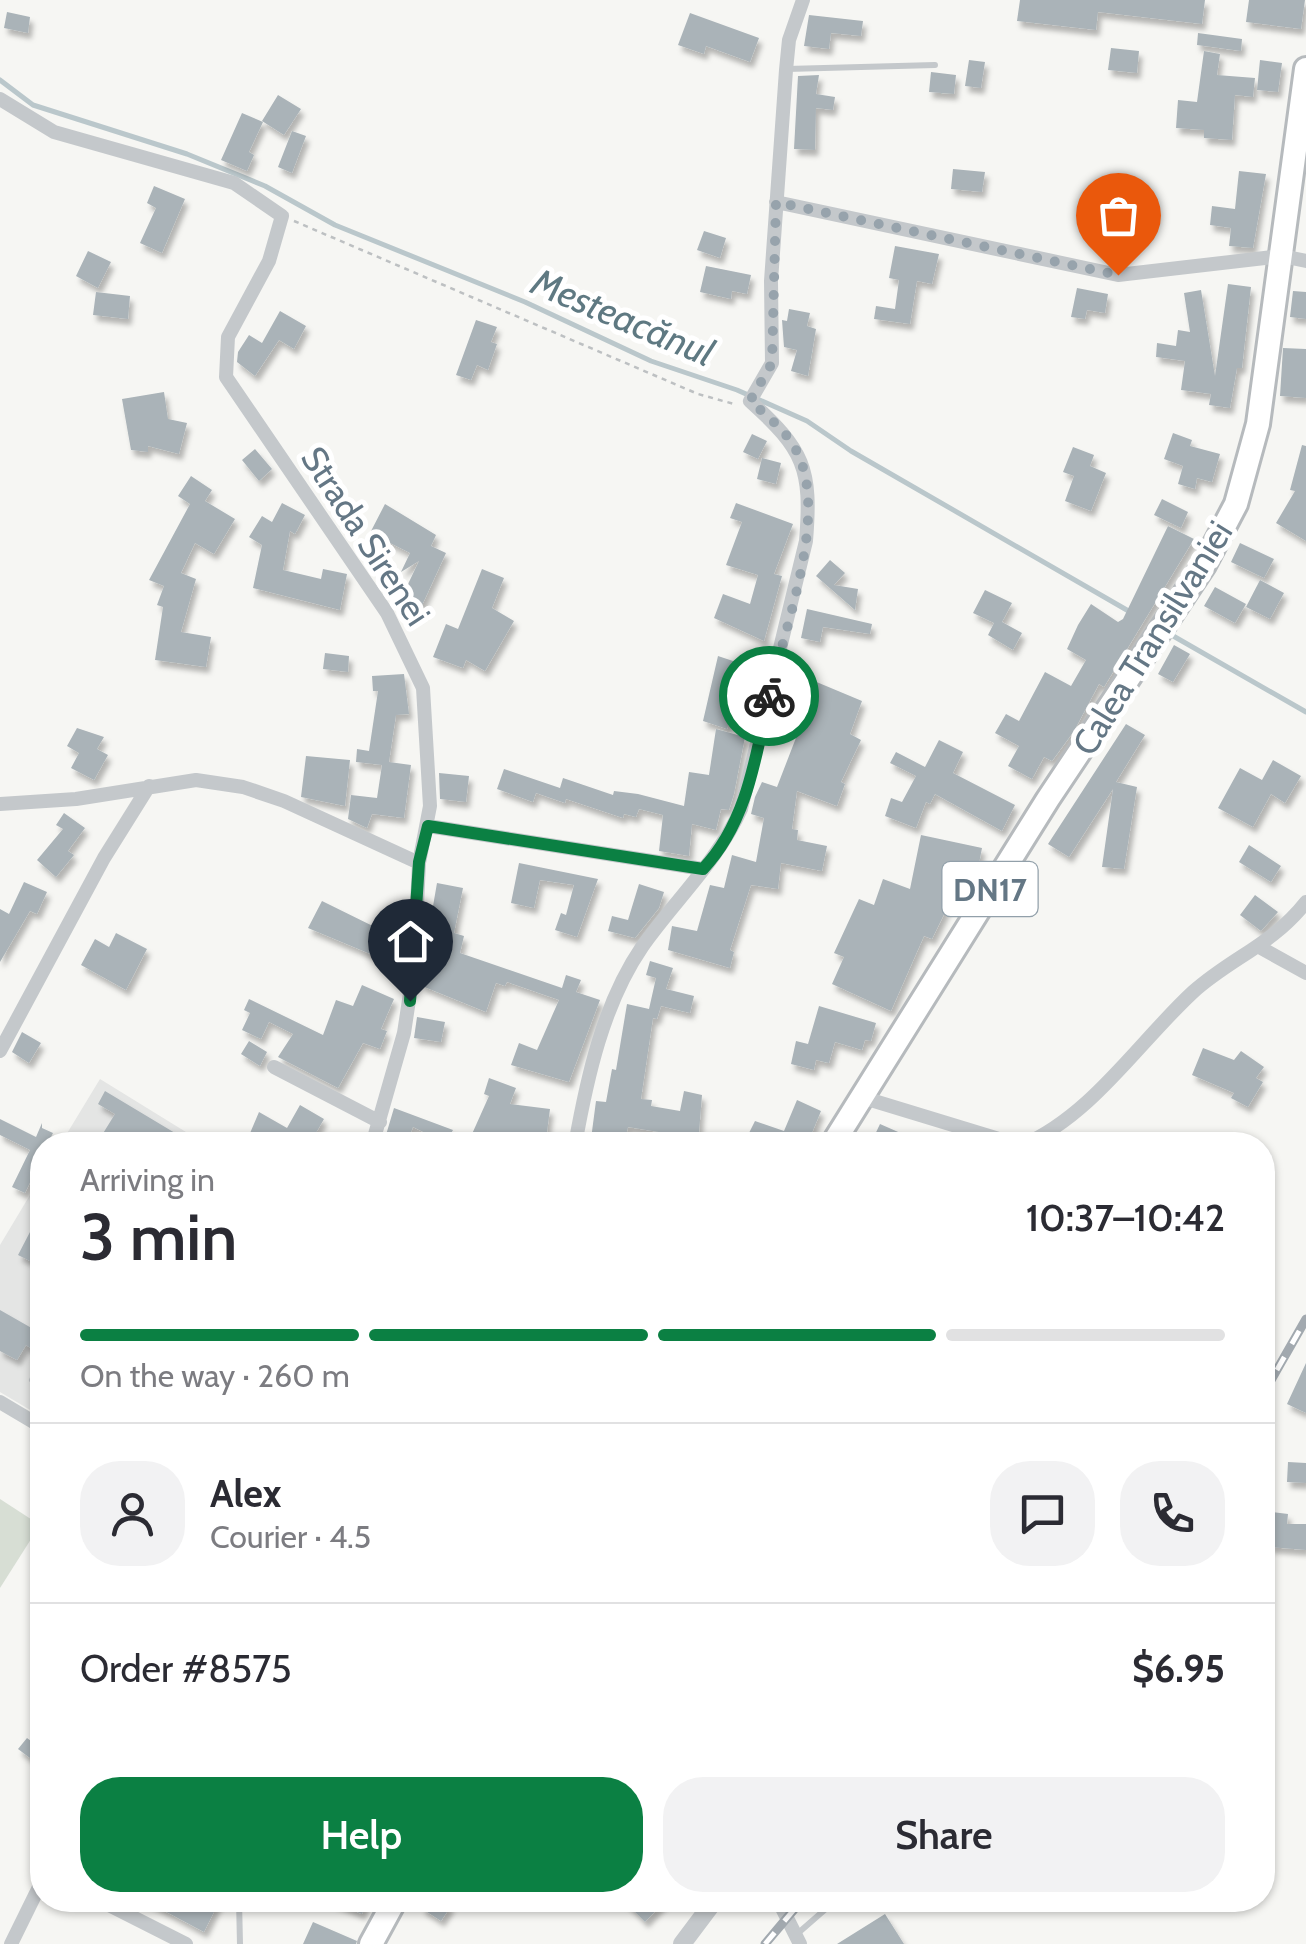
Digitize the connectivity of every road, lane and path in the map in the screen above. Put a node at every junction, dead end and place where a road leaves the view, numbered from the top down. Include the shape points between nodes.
1 (803, 0) edge
2 (934, 65) dead end
3 (1306, 69) edge
4 (786, 70) junction
5 (0, 99) edge
6 (1304, 102) edge
7 (776, 202) junction
8 (282, 216) junction
9 (1282, 256) junction
10 (1306, 261) edge
11 (750, 401) junction
12 (149, 786) junction
13 (0, 804) edge
14 (428, 826) junction
15 (419, 862) junction
16 (703, 869) junction
17 (1306, 902) edge
18 (1261, 948) junction
19 (1306, 973) edge
20 (0, 1051) edge
21 (274, 1067) dead end
22 (860, 1097) junction
23 (380, 1122) junction
24 (377, 1132) edge
25 (578, 1132) edge
26 (840, 1132) edge
27 (984, 1132) edge
28 (1046, 1132) edge
29 (0, 1402) edge
30 (30, 1421) edge
31 (30, 1905) edge
32 (123, 1912) edge
33 (239, 1912) edge
34 (388, 1912) edge
35 (705, 1912) edge
36 (784, 1912) edge
37 (824, 1912) edge
38 (798, 1939) edge
39 (11, 1944) edge
40 (186, 1944) edge
41 (240, 1944) edge
42 (371, 1944) edge
43 (682, 1944) edge

1 - 4 street
2 - 4 lane
3 - 6 highway, Calea Transilvaniei / DN17
4 - 7 street
5 - 8 street via 76,140 234,183
6 - 9 highway, Calea Transilvaniei / DN17
7 - 9 street via 1118,275
7 - 11 street via 772,363
8 - 11 path via 727,406
8 - 14 street, Strada Sirenei via 270,261 228,337 226,377 387,614 424,688
9 - 10 street
9 - 22 highway, Calea Transilvaniei / DN17 via 1247,470 1223,531
11 - 16 street via 797,452 811,498 746,792 730,834
12 - 13 street
12 - 15 street via 184,779 242,787
12 - 20 street
14 - 15 street, Strada Sirenei
14 - 16 street
15 - 23 street, Strada Sirenei via 410,1001
16 - 25 street via 617,991
17 - 18 street
18 - 19 street
18 - 28 street via 1195,990 1069,1118
21 - 23 street
22 - 26 highway, Calea Transilvaniei / DN17
22 - 27 street
23 - 24 street, Strada Sirenei
29 - 30 street
31 - 39 street
32 - 40 street
33 - 41 lane
34 - 42 highway
35 - 43 street
36 - 38 street
37 - 38 lane

